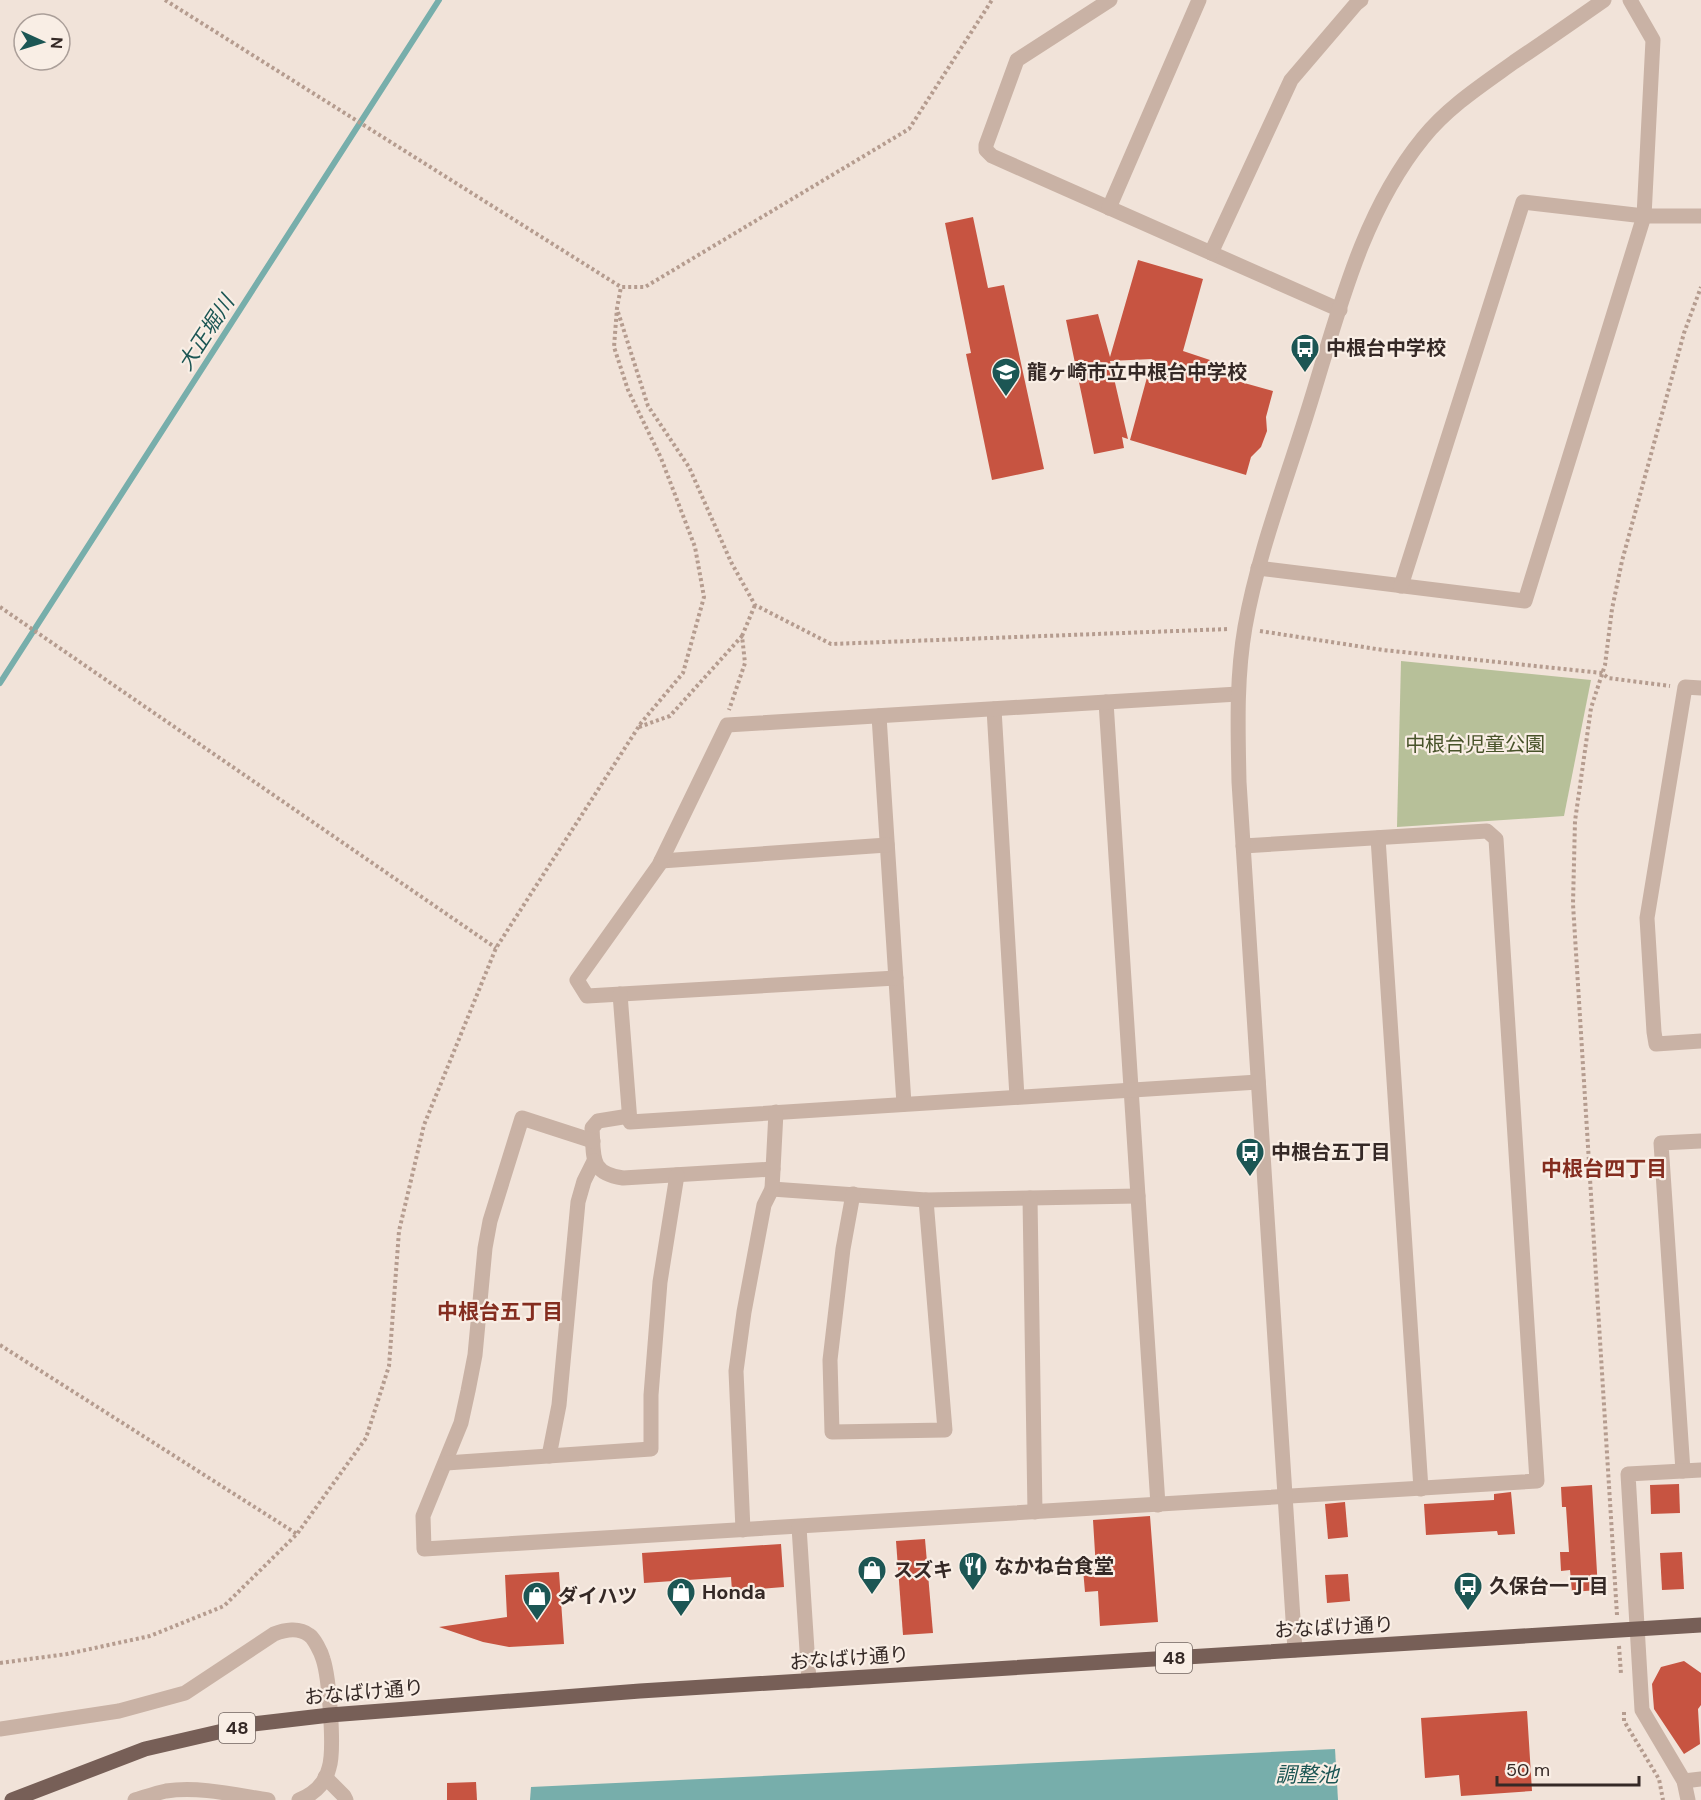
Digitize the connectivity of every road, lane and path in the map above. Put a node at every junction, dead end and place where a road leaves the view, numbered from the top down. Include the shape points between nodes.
1 (165, 0) edge
2 (992, 0) edge
3 (1110, 0) edge
4 (1199, 0) edge
5 (1361, 0) edge
6 (1604, 0) edge
7 (1629, 0) edge
8 (1109, 208) junction
9 (1644, 216) junction
10 (1701, 216) edge
11 (1211, 253) junction
12 (621, 287) junction
13 (1701, 287) edge
14 (617, 308) junction
15 (1340, 310) junction
16 (1258, 568) junction
17 (1401, 586) junction
18 (755, 605) junction
19 (0, 607) edge
20 (1245, 629) junction
21 (742, 636) junction
22 (1602, 673) junction
23 (1685, 687) junction
24 (1701, 688) edge
25 (1238, 694) junction
26 (1106, 702) junction
27 (994, 709) junction
28 (879, 716) junction
29 (728, 725) junction
30 (638, 727) junction
31 (1378, 838) junction
32 (887, 845) junction
33 (1243, 846) junction
34 (661, 861) junction
35 (496, 948) junction
36 (896, 978) junction
37 (620, 994) junction
38 (1701, 1041) edge
39 (1258, 1082) junction
40 (1131, 1090) junction
41 (1017, 1097) junction
42 (904, 1104) junction
43 (776, 1112) junction
44 (629, 1116) junction
45 (593, 1141) junction
46 (1701, 1141) edge
47 (594, 1161) junction
48 (773, 1169) junction
49 (677, 1175) junction
50 (772, 1189) junction
51 (853, 1194) junction
52 (1138, 1196) junction
53 (1030, 1198) junction
54 (927, 1200) junction
55 (0, 1345) edge
56 (549, 1456) junction
57 (446, 1463) junction
58 (1701, 1470) edge
59 (1683, 1471) junction
60 (1421, 1489) junction
61 (1284, 1497) junction
62 (1158, 1505) junction
63 (1035, 1512) junction
64 (799, 1527) junction
65 (743, 1530) junction
66 (297, 1534) junction
67 (1612, 1541) dead end
68 (1701, 1624) edge
69 (1638, 1629) junction
70 (1295, 1650) junction
71 (0, 1663) edge
72 (809, 1681) junction
73 (330, 1715) junction
74 (0, 1729) edge
75 (325, 1777) junction
76 (1701, 1779) edge
77 (1684, 1780) junction
78 (12, 1800) edge
79 (135, 1800) edge
80 (268, 1800) edge
81 (299, 1800) edge
82 (346, 1800) edge
83 (1688, 1800) edge

1 - 12 path
2 - 12 path via 909,129 645,286
3 - 8 street via 1017,60 986,145 992,156
4 - 8 street
5 - 11 street via 1291,80
6 - 15 street via 1477,88 1424,136 1381,201
7 - 9 street via 1653,40
8 - 11 street
9 - 10 street
9 - 17 street via 1523,202
9 - 17 street via 1525,601
11 - 15 street
12 - 14 path
13 - 22 path via 1684,333 1622,561
14 - 18 path via 648,406 689,467 731,562
14 - 30 path via 614,346 628,390 662,458 695,547 704,597 683,674
15 - 16 street
16 - 17 street
16 - 20 street
18 - 20 path via 831,644
18 - 21 path
19 - 35 path
20 - 22 path via 1383,650
20 - 25 street
21 - 29 path via 745,663
21 - 30 path via 670,716
22 - 23 path via 1608,678
22 - 67 path via 1591,708 1575,821 1573,904
23 - 24 street
23 - 38 street via 1647,918 1656,1044
25 - 26 street
25 - 33 street
26 - 27 street
26 - 40 street
27 - 28 street
27 - 41 street
28 - 29 street
28 - 32 street
29 - 34 street
30 - 35 path
31 - 33 street
31 - 60 street
31 - 60 street via 1487,831 1496,839 1537,1482
32 - 34 street
32 - 36 street
33 - 39 street
34 - 37 street via 577,980 587,996
35 - 66 path via 424,1125 399,1231 390,1366 366,1438
36 - 37 street
36 - 42 street
37 - 44 street
39 - 40 street
39 - 61 street
40 - 41 street
40 - 52 street
41 - 42 street
42 - 43 street
43 - 44 street via 630,1122
43 - 48 street
44 - 45 street via 598,1121 592,1128
45 - 47 street
45 - 57 street via 522,1118 490,1221 475,1355 461,1423
46 - 59 street via 1661,1143
47 - 49 street via 607,1176
47 - 56 street via 578,1202 559,1405
48 - 49 street
48 - 50 street
49 - 56 street via 660,1282 651,1449
50 - 51 street
50 - 65 street via 764,1205 736,1371
51 - 54 street
51 - 54 street via 830,1359 832,1432 945,1430
52 - 53 street
52 - 62 street
53 - 54 street
53 - 63 street
55 - 66 path
56 - 57 street
57 - 65 street via 423,1516 424,1550
58 - 59 street
59 - 69 street via 1628,1474
60 - 61 street
61 - 62 street
61 - 70 street
62 - 63 street
63 - 64 street
64 - 65 street
64 - 72 street
66 - 71 path via 224,1606 150,1636
68 - 69 main road, おなばけ通り / 48
69 - 70 main road, おなばけ通り / 48
69 - 77 street via 1642,1710
70 - 72 main road, おなばけ通り / 48
72 - 73 main road, おなばけ通り / 48
73 - 74 street via 323,1659 310,1635 284,1630 185,1693 119,1711
73 - 75 street via 332,1751
73 - 78 main road, おなばけ通り / 48 via 253,1724 145,1749
75 - 81 street via 319,1788
75 - 82 street
76 - 77 street
77 - 83 street
79 - 80 street via 167,1791 206,1791

